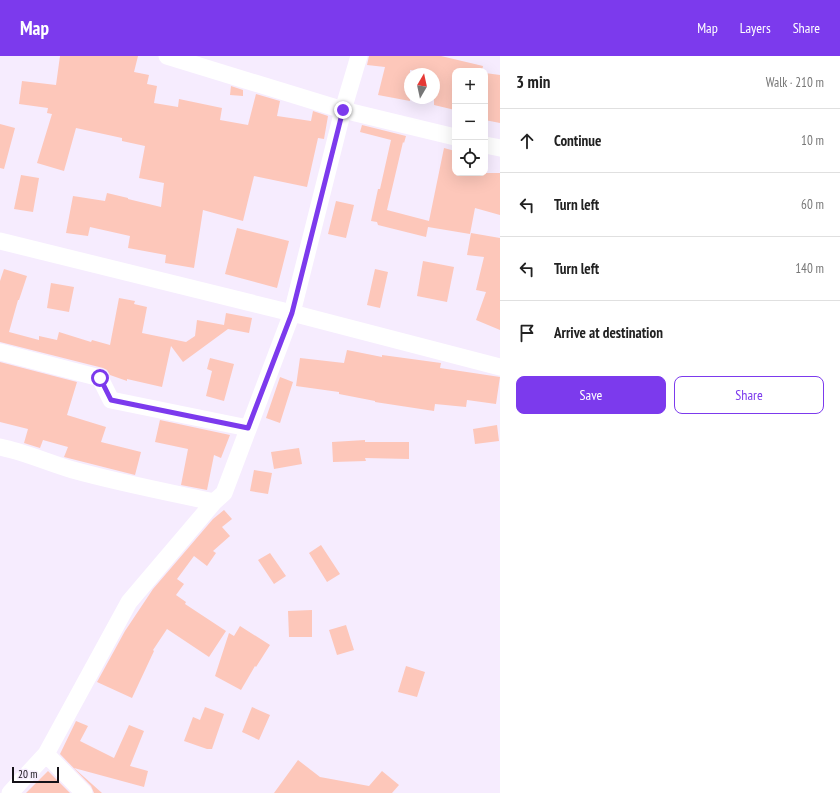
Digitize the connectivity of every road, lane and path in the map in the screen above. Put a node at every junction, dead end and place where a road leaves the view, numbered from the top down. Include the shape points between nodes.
1 (167, 56) edge
2 (359, 56) edge
3 (343, 110) junction
4 (452, 136) edge
5 (488, 146) edge
6 (500, 148) edge
7 (0, 241) edge
8 (292, 313) junction
9 (0, 352) edge
10 (500, 367) edge
11 (248, 428) junction
12 (0, 447) edge
13 (214, 502) junction
14 (46, 754) junction
15 (10, 793) edge
16 (84, 793) edge

1 - 3 street
2 - 3 street
3 - 4 street
3 - 8 street
5 - 6 street
7 - 8 street
8 - 10 street
8 - 11 street
9 - 11 street via 100,378 111,400
11 - 13 street via 224,493
12 - 13 street via 110,480
13 - 14 street via 129,602
14 - 15 street
14 - 16 street

